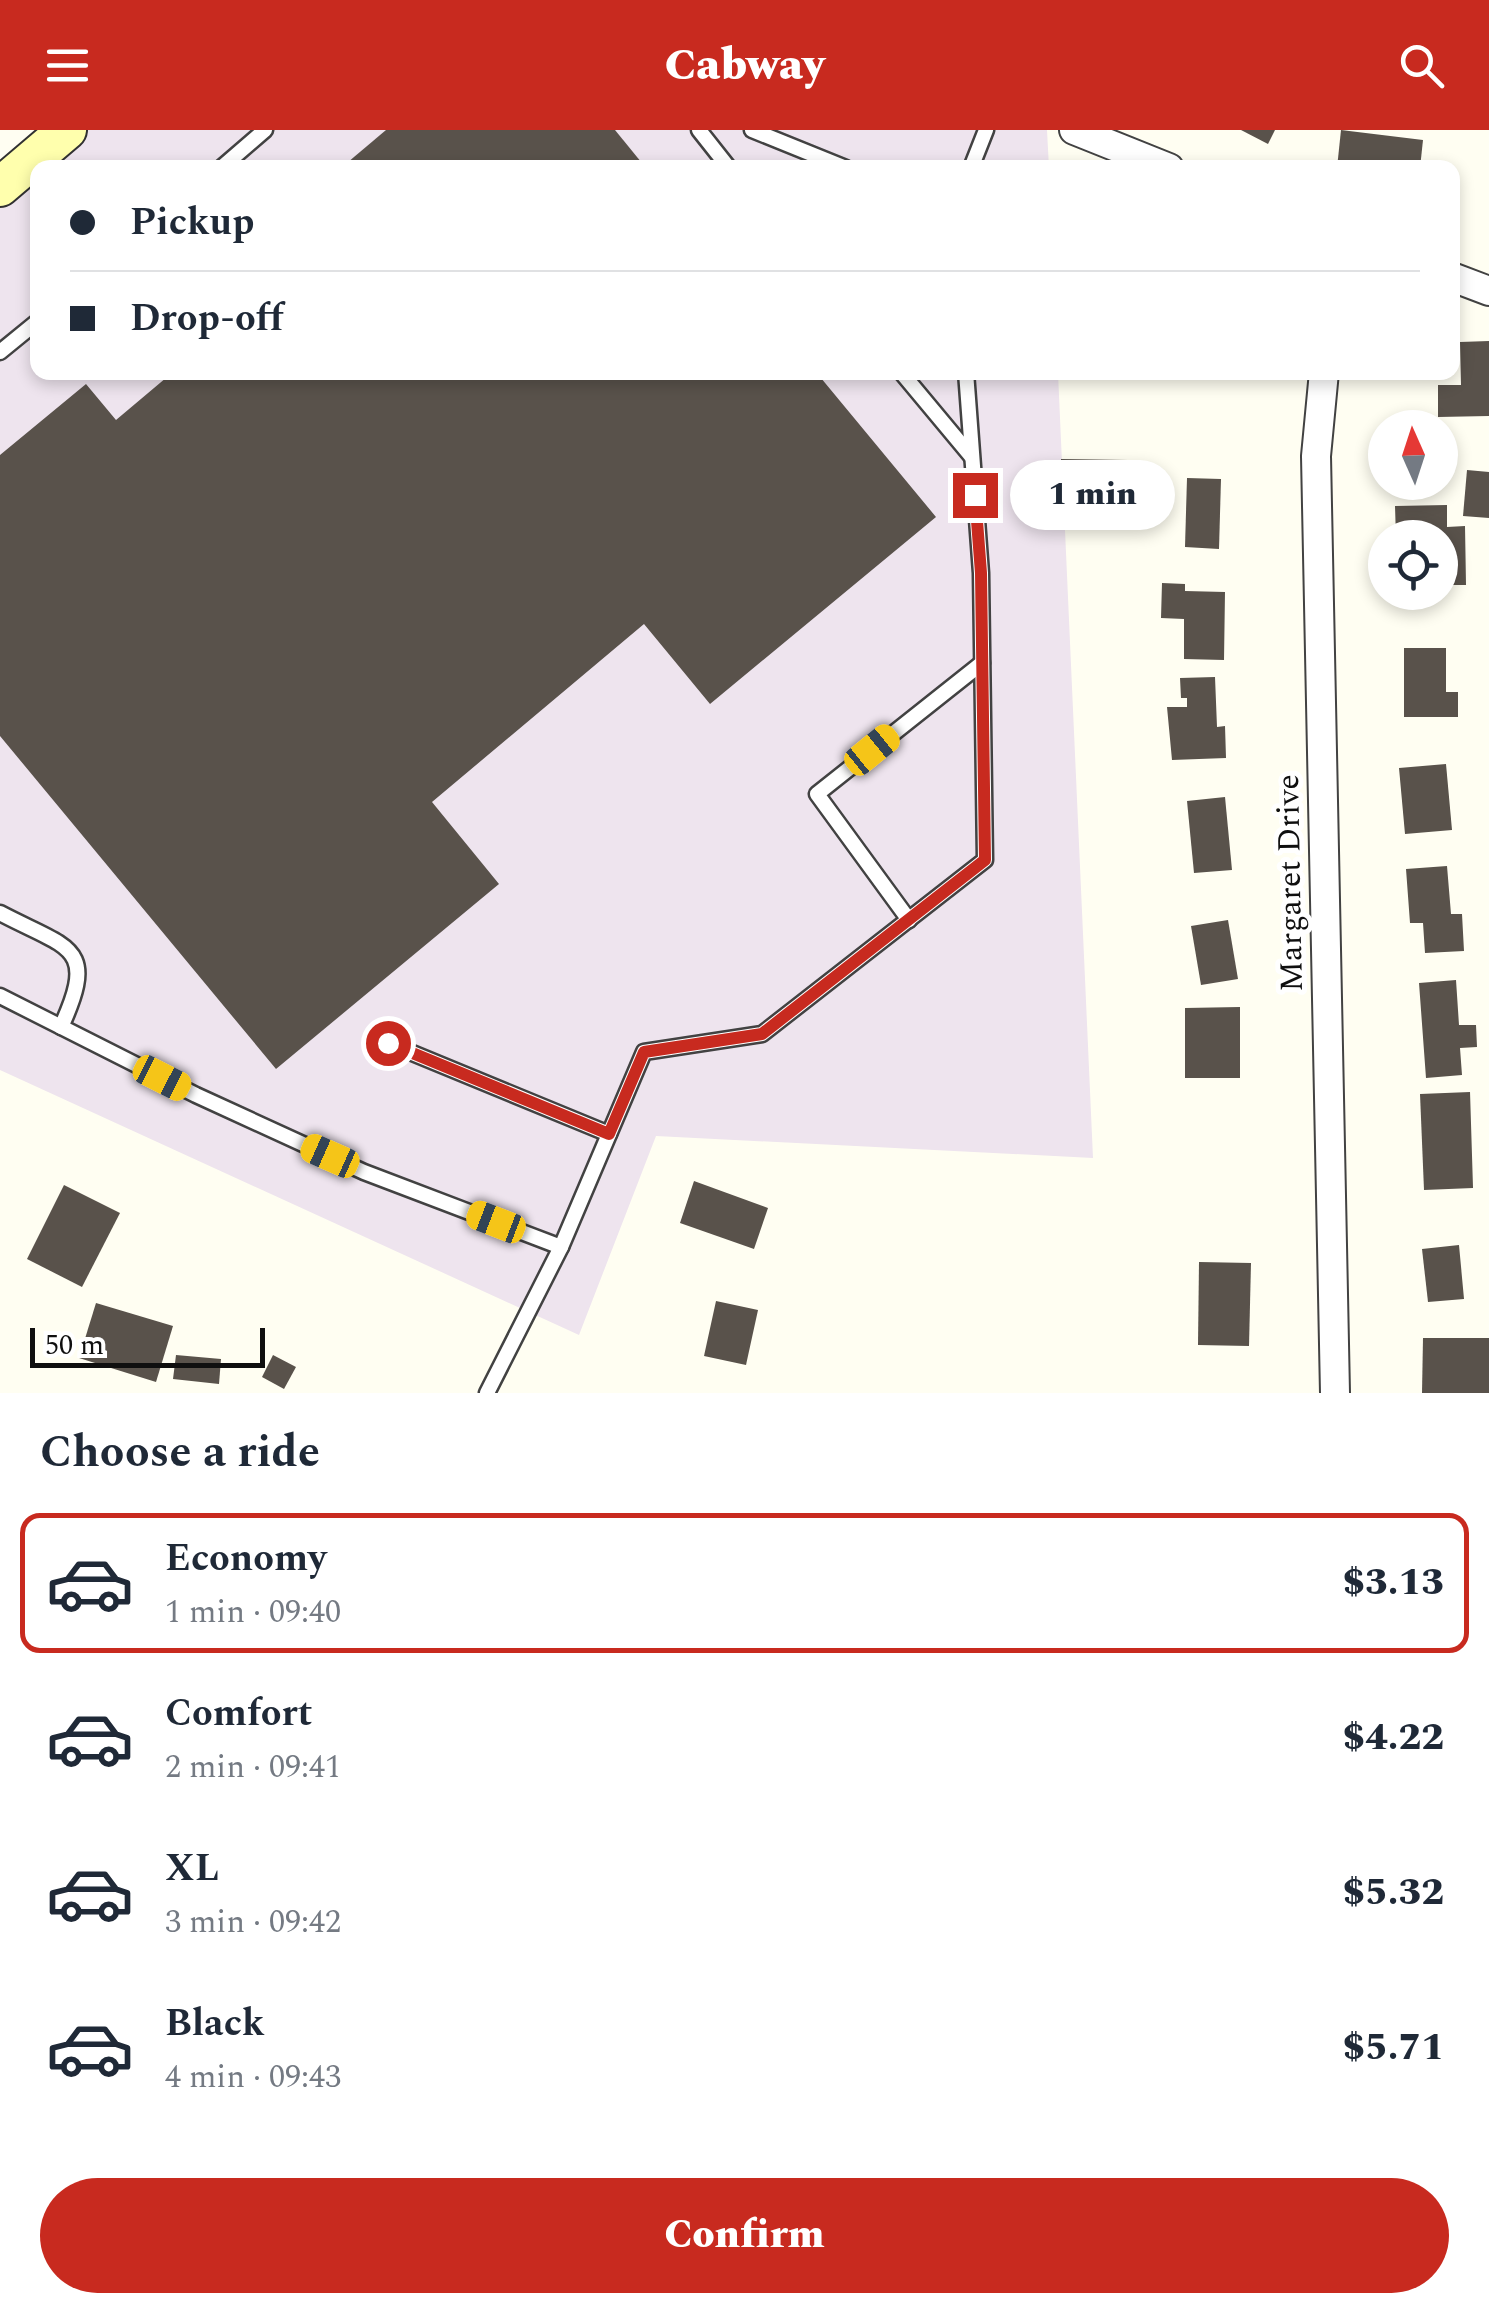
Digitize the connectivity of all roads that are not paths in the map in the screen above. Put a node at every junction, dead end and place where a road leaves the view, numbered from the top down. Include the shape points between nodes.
1 (67, 130) edge
2 (265, 130) edge
3 (699, 130) edge
4 (752, 130) edge
5 (986, 130) edge
6 (1074, 130) edge
7 (31, 160) edge
8 (229, 160) edge
9 (723, 160) edge
10 (826, 160) edge
11 (974, 160) edge
12 (1149, 160) edge
13 (30, 161) edge
14 (0, 186) edge
15 (1460, 281) edge
16 (1489, 291) edge
17 (30, 328) edge
18 (0, 352) edge
19 (907, 380) edge
20 (967, 380) edge
21 (1323, 380) edge
22 (972, 456) junction
23 (982, 662) junction
24 (0, 913) edge
25 (909, 920) junction
26 (0, 996) edge
27 (61, 1027) junction
28 (388, 1043) dead end
29 (609, 1134) junction
30 (561, 1247) junction
31 (487, 1393) edge
32 (1336, 1393) edge

1 - 7 main road
2 - 8 lane
3 - 9 lane
4 - 10 lane
5 - 11 lane
6 - 12 street
13 - 14 main road
15 - 16 street
17 - 18 lane
19 - 22 lane
20 - 22 lane
21 - 32 street, Margaret Drive via 1316,456
22 - 23 lane
23 - 25 lane via 985,860
23 - 25 lane via 818,794
24 - 27 lane via 68,948 79,968 80,986
25 - 29 lane via 762,1034 644,1052
26 - 27 lane
27 - 30 lane via 364,1172
28 - 29 lane
29 - 30 lane
30 - 31 lane

